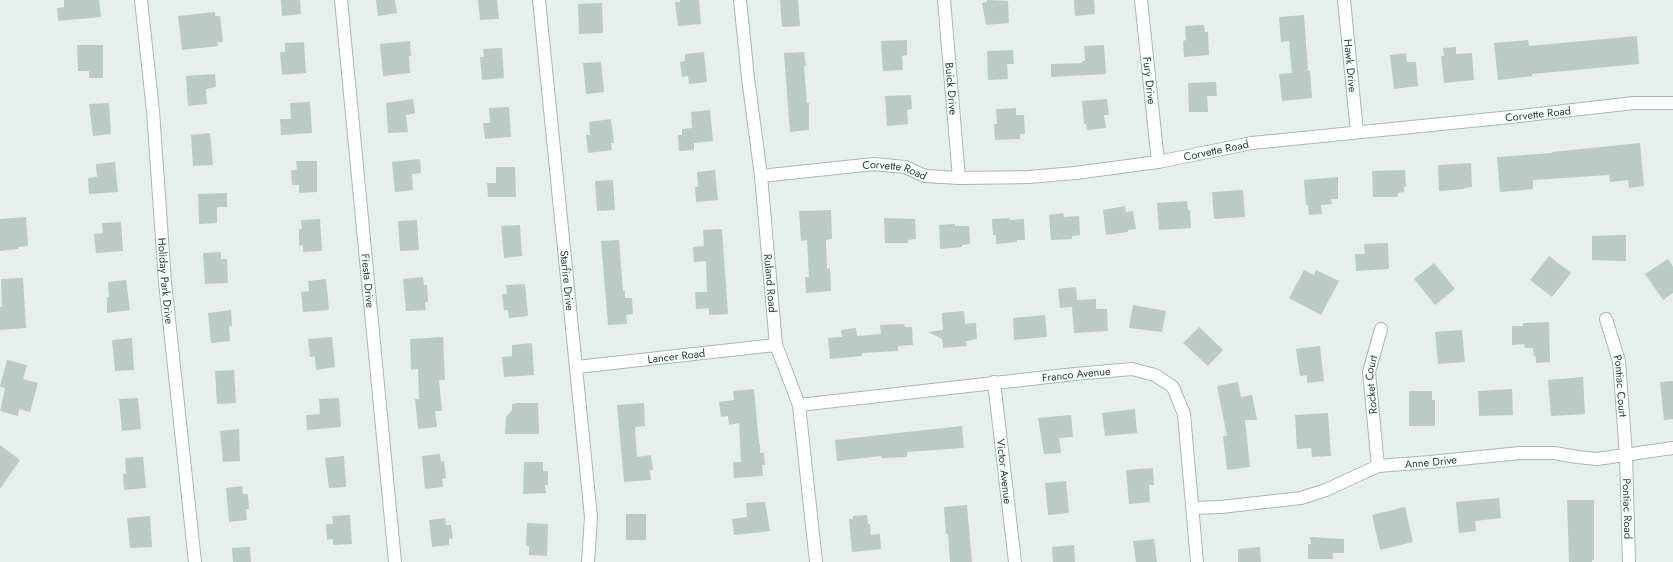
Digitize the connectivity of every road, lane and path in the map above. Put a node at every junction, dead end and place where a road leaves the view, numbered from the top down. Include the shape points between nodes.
1 (142, 0) edge
2 (341, 0) edge
3 (539, 0) edge
4 (740, 0) edge
5 (944, 0) edge
6 (1141, 0) edge
7 (1344, 0) edge
8 (1673, 103) edge
9 (1357, 132) junction
10 (1158, 162) junction
11 (760, 176) junction
12 (959, 178) junction
13 (1606, 319) dead end
14 (1381, 329) dead end
15 (776, 345) junction
16 (577, 367) junction
17 (994, 382) junction
18 (799, 405) junction
19 (1673, 448) edge
20 (1626, 455) junction
21 (1378, 466) junction
22 (1193, 508) junction
23 (195, 562) edge
24 (394, 562) edge
25 (588, 562) edge
26 (816, 562) edge
27 (1015, 562) edge
28 (1198, 562) edge
29 (1628, 562) edge

1 - 23 street, Holiday Park Drive via 165,282
2 - 24 street, Fiesta Drive
3 - 16 street, Starfire Drive
4 - 11 street, Ruland Road
5 - 12 street, Buick Drive
6 - 10 street, Fury Drive
7 - 9 street, Hawk Drive
8 - 9 street, Corvette Road via 1634,103
9 - 10 street, Corvette Road via 1252,143
10 - 12 street, Corvette Road via 1028,177
11 - 12 street, Corvette Road via 874,164 905,167 925,176
11 - 15 street, Ruland Road
13 - 20 street, Pontiac Court via 1619,361
14 - 21 street, Rocket Court via 1369,372
15 - 16 street, Lancer Road
15 - 18 street, Ruland Road
16 - 25 street, Starfire Drive via 591,517
17 - 18 street, Franco Avenue
17 - 22 street, Franco Avenue via 1132,369 1155,375 1173,387 1184,414
17 - 27 street, Victor Avenue
18 - 26 street, Ruland Road
19 - 20 street, Anne Drive
20 - 21 street, Anne Drive via 1597,459 1554,453 1520,453
20 - 29 street, Pontiac Road
21 - 22 street, Anne Drive via 1326,490 1301,498
22 - 28 street, Franco Avenue

